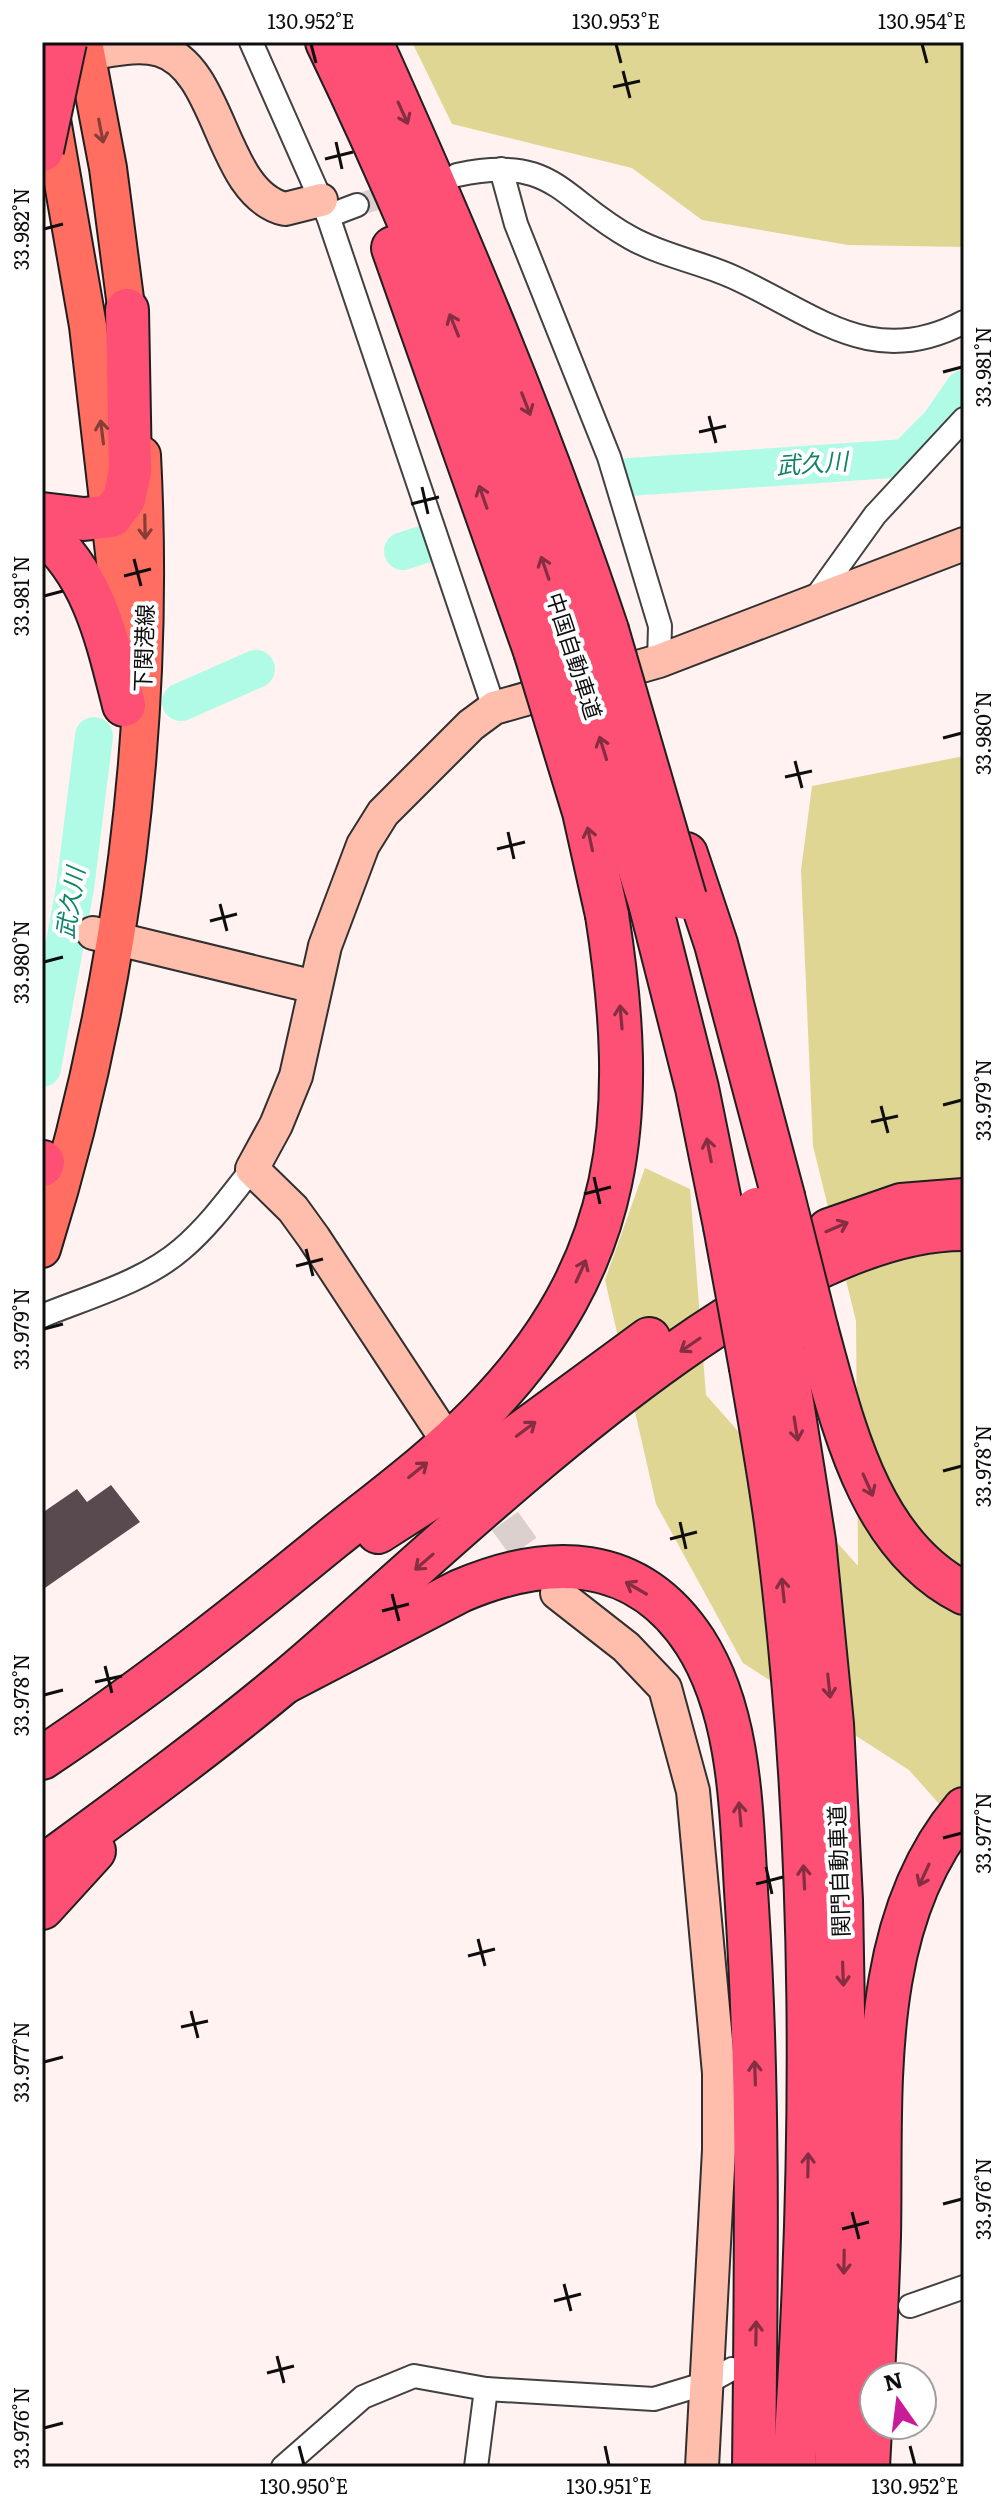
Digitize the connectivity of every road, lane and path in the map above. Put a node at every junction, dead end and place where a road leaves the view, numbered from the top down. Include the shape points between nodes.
1 (251, 42) edge
2 (320, 42) edge
3 (327, 42) edge
4 (371, 42) edge
5 (78, 46) edge
6 (42, 63) edge
7 (42, 70) edge
8 (49, 161) edge
9 (501, 169) junction
10 (457, 175) dead end
11 (357, 205) tunnel mouth
12 (324, 208) junction
13 (127, 310) junction
14 (964, 322) edge
15 (964, 419) edge
16 (42, 514) edge
17 (111, 516) junction
18 (42, 531) edge
19 (964, 544) edge
20 (814, 600) junction
21 (571, 641) junction
22 (641, 670) junction
23 (124, 705) junction
24 (494, 708) junction
25 (667, 900) junction
26 (104, 936) junction
27 (315, 987) junction
28 (42, 1165) edge
29 (252, 1169) junction
30 (964, 1200) edge
31 (755, 1210) junction
32 (964, 1229) edge
33 (42, 1249) edge
34 (754, 1289) joint
35 (42, 1316) edge
36 (784, 1350) junction
37 (439, 1428) dead end
38 (557, 1593) tunnel mouth
39 (964, 1593) edge
40 (227, 1625) junction
41 (285, 1682) junction
42 (101, 1719) junction
43 (42, 1758) edge
44 (42, 1782) edge
45 (150, 1787) junction
46 (964, 1809) edge
47 (42, 1867) edge
48 (42, 1908) edge
49 (964, 2287) edge
50 (910, 2306) dead end
51 (720, 2376) junction
52 (486, 2389) junction
53 (283, 2467) edge
54 (476, 2467) edge
55 (702, 2467) edge
56 (754, 2467) edge
57 (794, 2467) edge
58 (836, 2467) edge
59 (868, 2467) edge

1 - 12 street
21 -> 2 highway
21 -> 3 highway, 中国自動車道 via 461,341
4 -> 21 highway, 中国自動車道 via 482,292 579,545
5 - 6 main road
5 - 8 highway, bridge
5 - 12 street via 152,48 173,56 191,75 258,195 285,209
5 -> 13 main road, 下関港線 via 108,168
7 - 8 main road, 下関港線
17 -> 8 main road, 下関港線 via 88,326
9 - 10 street
9 - 14 street via 545,178 636,241 731,276 848,335 905,342 936,336
9 - 22 street via 516,224 609,457 660,626
11 - 12 street
12 - 24 street
13 - 17 highway via 130,471 124,499
13 -> 26 main road, 下関港線 via 141,451 146,588 142,708
15 - 20 street via 875,515
16 - 17 highway
17 - 23 main road, 下関港線 via 125,655
18 - 23 highway via 88,586
19 - 20 street
20 - 22 street
21 - 22 highway, 中国自動車道, bridge
25 -> 21 highway, 中国自動車道, bridge
40 -> 21 highway, bridge via 436,1455 516,1375 571,1295 605,1208 621,1125 622,1025 607,915 584,812
22 - 24 street
22 - 25 highway, 中国自動車道, bridge
22 - 31 highway via 716,944
23 - 26 main road, 下関港線
24 - 27 street via 446,748 373,826 339,903
25 - 31 highway, 中国自動車道 via 697,1088
26 - 27 street
26 - 28 main road, 下関港線
26 - 33 main road, 下関港線 via 85,1098
27 - 29 street via 296,1076
29 - 35 street via 181,1250 144,1274
29 - 37 street via 307,1228
40 -> 30 highway via 442,1491 636,1347 760,1267 863,1216 901,1205
31 - 34 highway, 中国自動車道, bridge
31 - 36 highway, bridge
32 -> 41 highway via 914,1233 837,1258 707,1333 555,1448
34 - 36 highway, 関門自動車道, bridge
36 -> 39 highway via 853,1450 879,1506 914,1558
57 -> 36 highway, 関門自動車道 via 808,2185 806,1908 780,1560
36 -> 58 highway, 関門自動車道 via 814,1541 841,1886 846,2176
38 - 51 street via 626,1647 665,1688 693,1791 719,2073
40 - 42 highway
41 - 45 highway
56 -> 41 highway via 756,2084 745,1876 730,1740 713,1679 694,1642 659,1602 614,1576 542,1565 460,1591
42 - 43 highway
42 - 44 highway
45 - 47 highway
45 - 48 highway
46 -> 59 highway via 937,1847 909,1908 890,1984
49 - 50 street
51 - 52 street via 654,2399
51 - 55 street
52 - 53 street via 414,2376 363,2397
52 - 54 street

